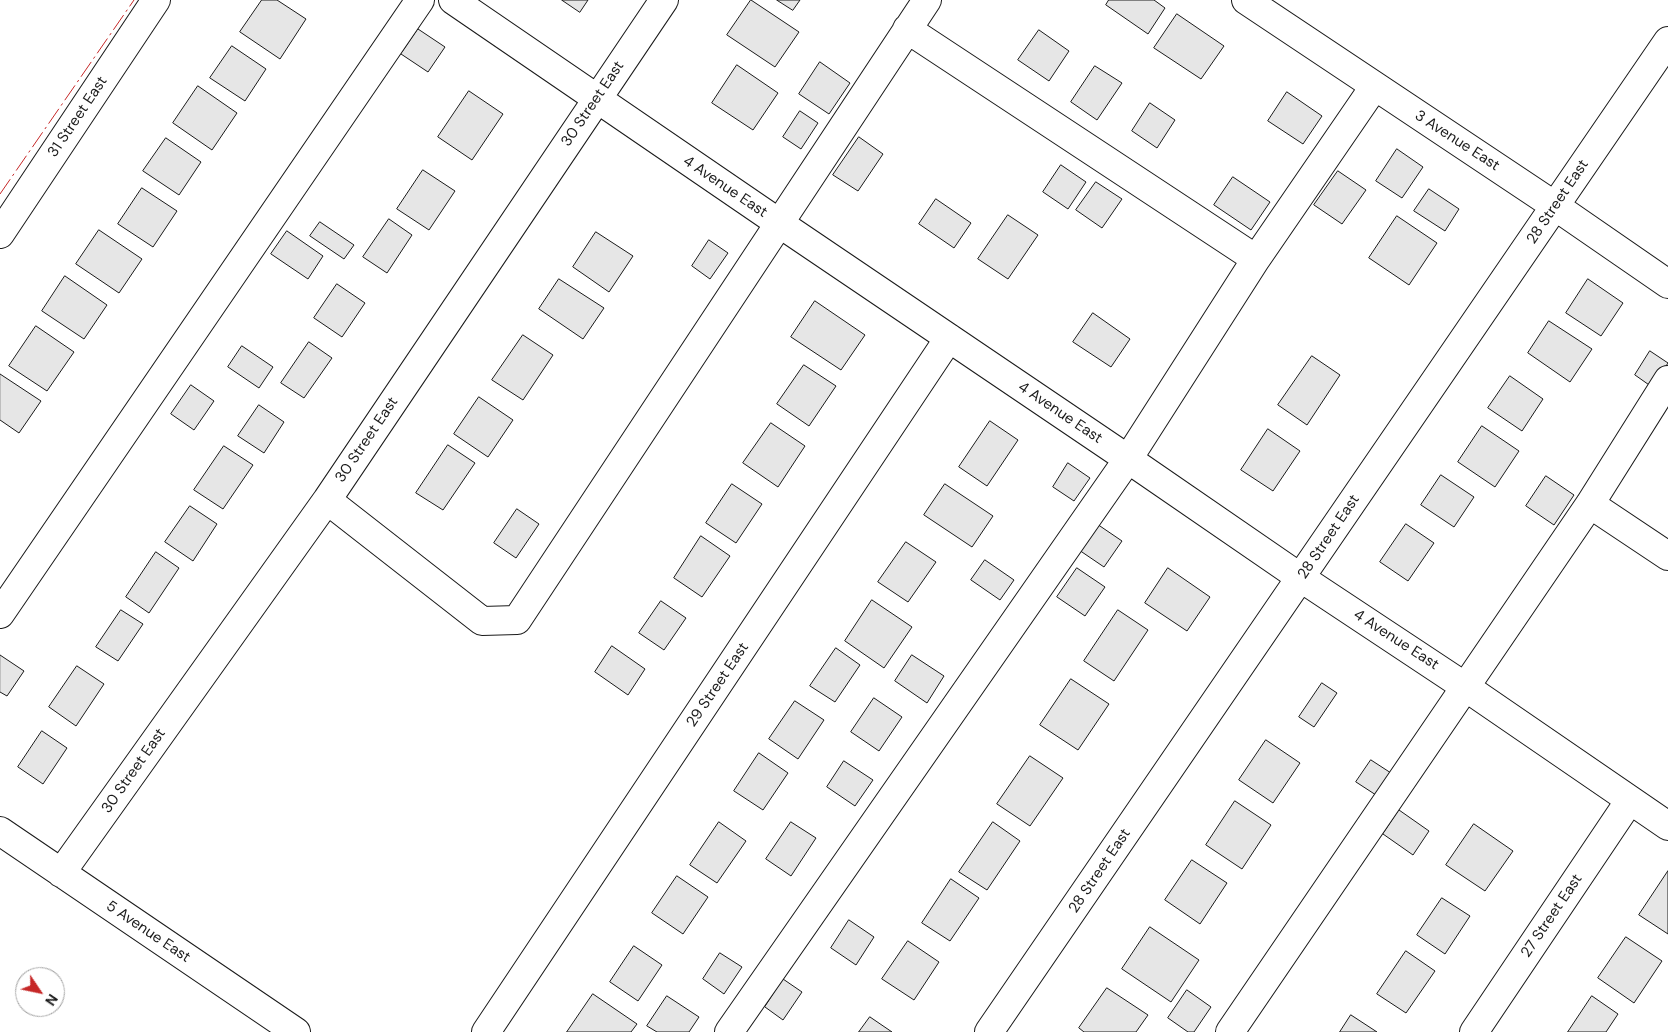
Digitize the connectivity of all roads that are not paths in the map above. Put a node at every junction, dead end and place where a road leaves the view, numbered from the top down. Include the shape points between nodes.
1 (156, 0) edge
2 (420, 0) edge
3 (453, 0) edge
4 (664, 0) edge
5 (927, 0) edge
6 (1246, 0) edge
7 (907, 29) junction
8 (1668, 41) edge
9 (1374, 87) junction
10 (596, 99) junction
11 (1555, 206) junction
12 (778, 224) junction
13 (0, 234) edge
14 (1256, 259) junction
15 (1668, 284) edge
16 (949, 338) junction
17 (1668, 380) edge
18 (1128, 459) junction
19 (327, 500) junction
20 (1590, 504) junction
21 (1668, 556) edge
22 (1301, 578) junction
23 (0, 614) edge
24 (1464, 686) junction
25 (1630, 800) junction
26 (1668, 826) edge
27 (0, 831) edge
28 (61, 873) junction
29 (296, 1032) edge
30 (486, 1032) edge
31 (729, 1032) edge
32 (989, 1032) edge
33 (1230, 1032) edge
34 (1474, 1032) edge

1 - 13 street, 31 Street East
2 - 23 street
3 - 10 street, 4 Avenue East
4 - 10 street, 30 Street East
5 - 7 street
6 - 9 street, 3 Avenue East
7 - 12 street
7 - 14 street
8 - 11 street, 28 Street East
9 - 11 street, 3 Avenue East
9 - 14 street
10 - 12 street, 4 Avenue East
10 - 19 street, 30 Street East
11 - 15 street, 3 Avenue East
11 - 22 street, 28 Street East
12 - 16 street, 4 Avenue East
12 - 19 street via 517,620 482,622
14 - 18 street
16 - 18 street, 4 Avenue East
16 - 30 street, 29 Street East
17 - 20 street
18 - 22 street, 4 Avenue East
18 - 31 street
19 - 28 street, 30 Street East
20 - 21 street
20 - 24 street
22 - 24 street, 4 Avenue East
22 - 32 street, 28 Street East
24 - 25 street, 4 Avenue East
24 - 33 street
25 - 26 street, 4 Avenue East
25 - 34 street, 27 Street East
27 - 28 street, 5 Avenue East
28 - 29 street, 5 Avenue East

